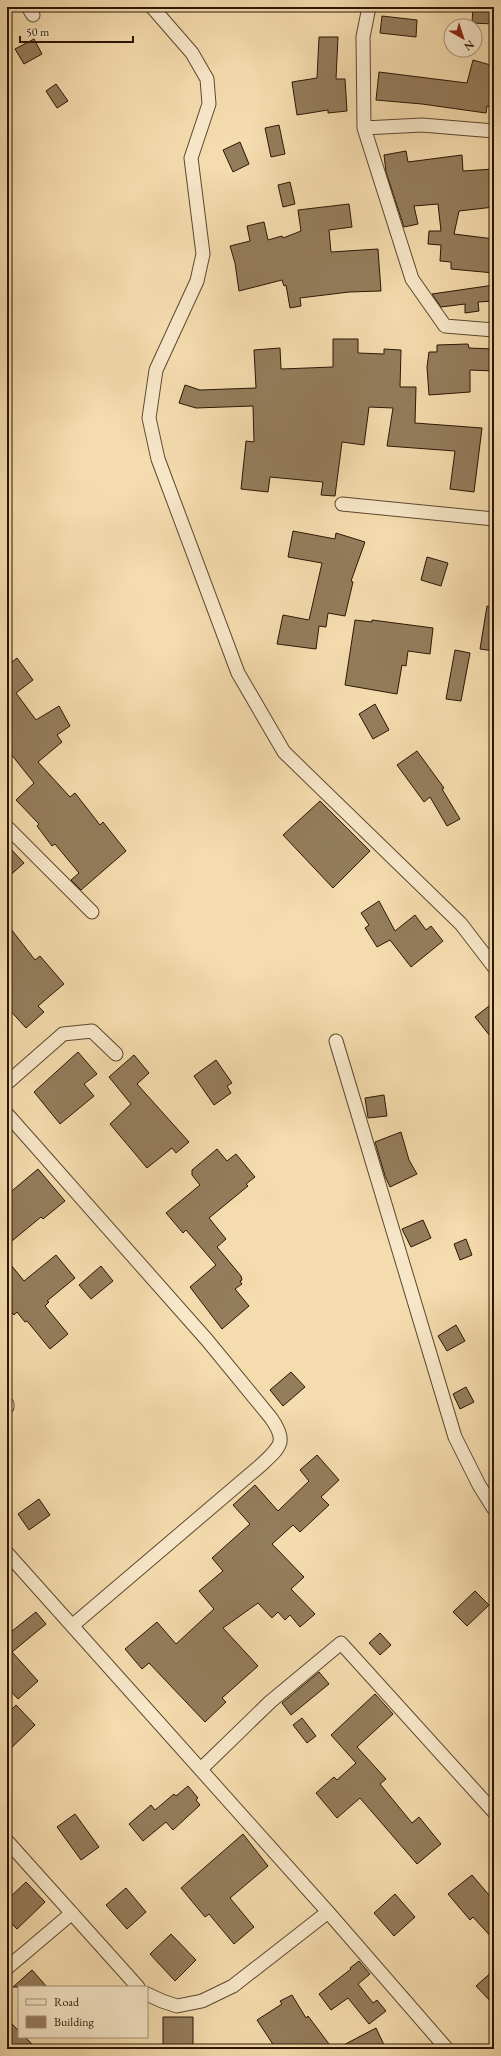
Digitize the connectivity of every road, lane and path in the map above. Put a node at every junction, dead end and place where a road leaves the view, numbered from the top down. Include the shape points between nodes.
1 (152, 7) edge
2 (369, 7) edge
3 (364, 128) junction
4 (494, 131) edge
5 (494, 330) edge
6 (342, 504) dead end
7 (494, 519) edge
8 (7, 827) edge
9 (92, 912) dead end
10 (494, 967) edge
11 (336, 1041) dead end
12 (116, 1054) dead end
13 (7, 1083) edge
14 (7, 1114) edge
15 (494, 1509) edge
16 (7, 1553) edge
17 (73, 1625) junction
18 (201, 1769) junction
19 (494, 1812) edge
20 (7, 1841) edge
21 (328, 1912) junction
22 (72, 1913) junction
23 (7, 1968) edge
24 (137, 1986) edge
25 (148, 1994) edge
26 (447, 2049) edge

1 - 10 street via 192,53 208,79 209,104 190,158 203,254 197,281 156,370 149,418 158,459 238,673 284,752 461,924
2 - 3 street via 364,37
3 - 4 street via 422,125
3 - 5 street via 412,279 445,326
6 - 7 street
8 - 9 street
11 - 15 street via 455,1437
12 - 13 street via 92,1032 63,1034
14 - 17 street via 207,1340 271,1418 282,1439 278,1449 261,1465
16 - 17 street
17 - 18 street
18 - 19 street via 270,1702 341,1643
18 - 21 street
20 - 22 street
21 - 25 street via 232,1986 202,2001 177,2006
21 - 26 street
22 - 23 street
22 - 24 street

